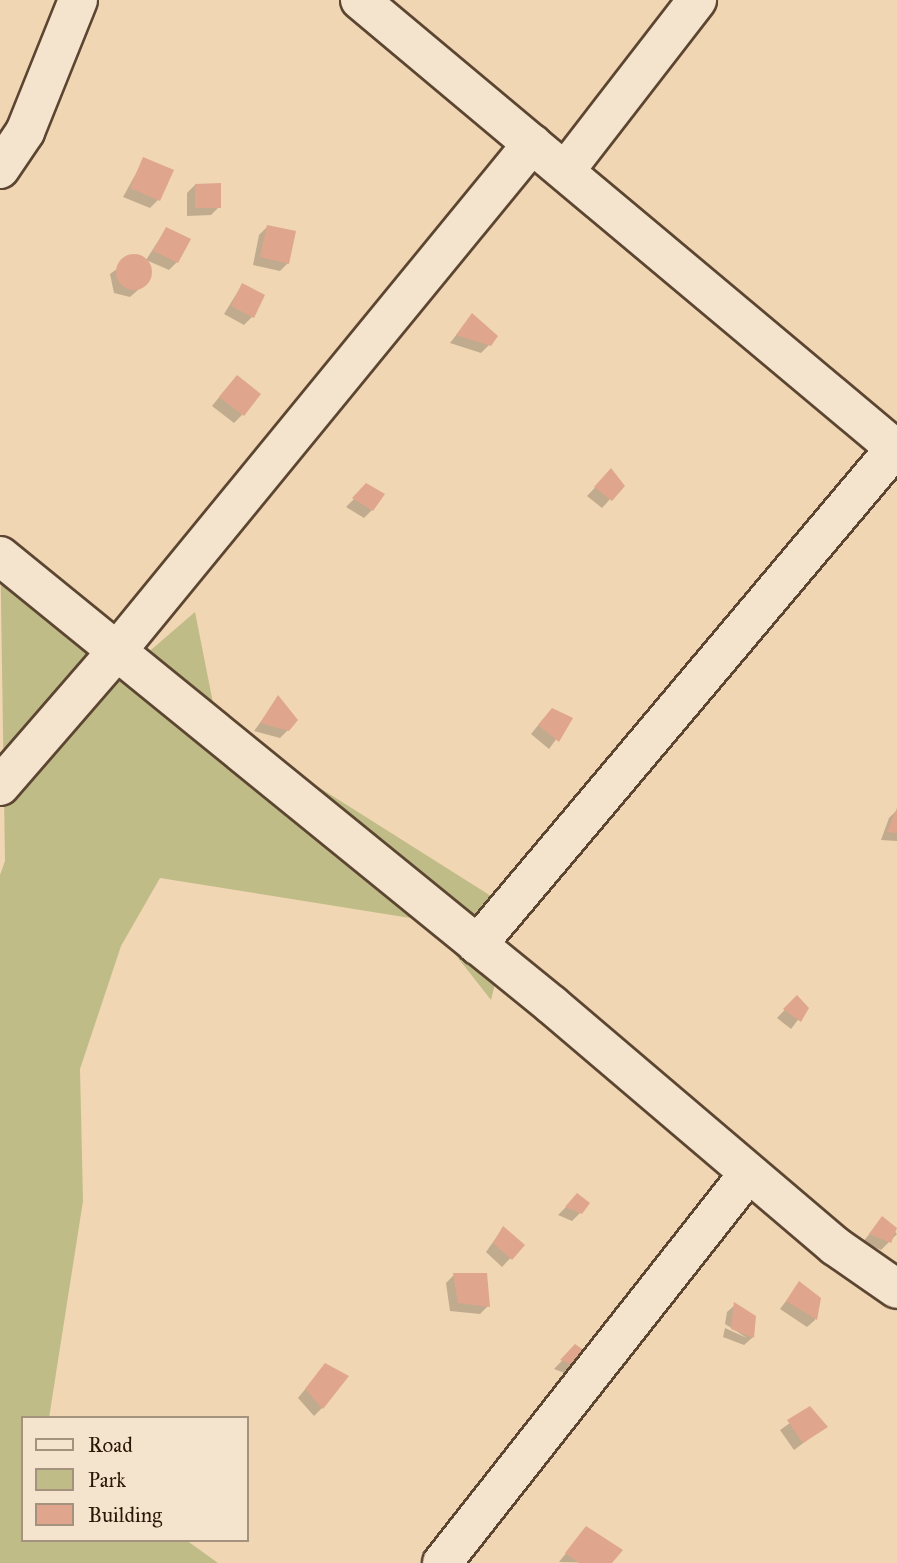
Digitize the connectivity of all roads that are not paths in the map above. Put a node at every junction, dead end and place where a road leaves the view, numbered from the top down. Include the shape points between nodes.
1 (78, 0) edge
2 (360, 0) edge
3 (697, 0) edge
4 (532, 144) junction
5 (0, 169) edge
6 (565, 171) junction
7 (896, 448) edge
8 (0, 556) edge
9 (116, 652) junction
10 (0, 786) edge
11 (477, 945) junction
12 (749, 1173) junction
13 (897, 1289) edge
14 (442, 1563) edge

1 - 5 street via 25,132
2 - 4 street
3 - 6 street
4 - 6 street
4 - 9 street
6 - 7 street
7 - 11 street
8 - 9 street
9 - 10 street
9 - 11 street
11 - 12 street
12 - 13 street via 835,1247
12 - 14 street

